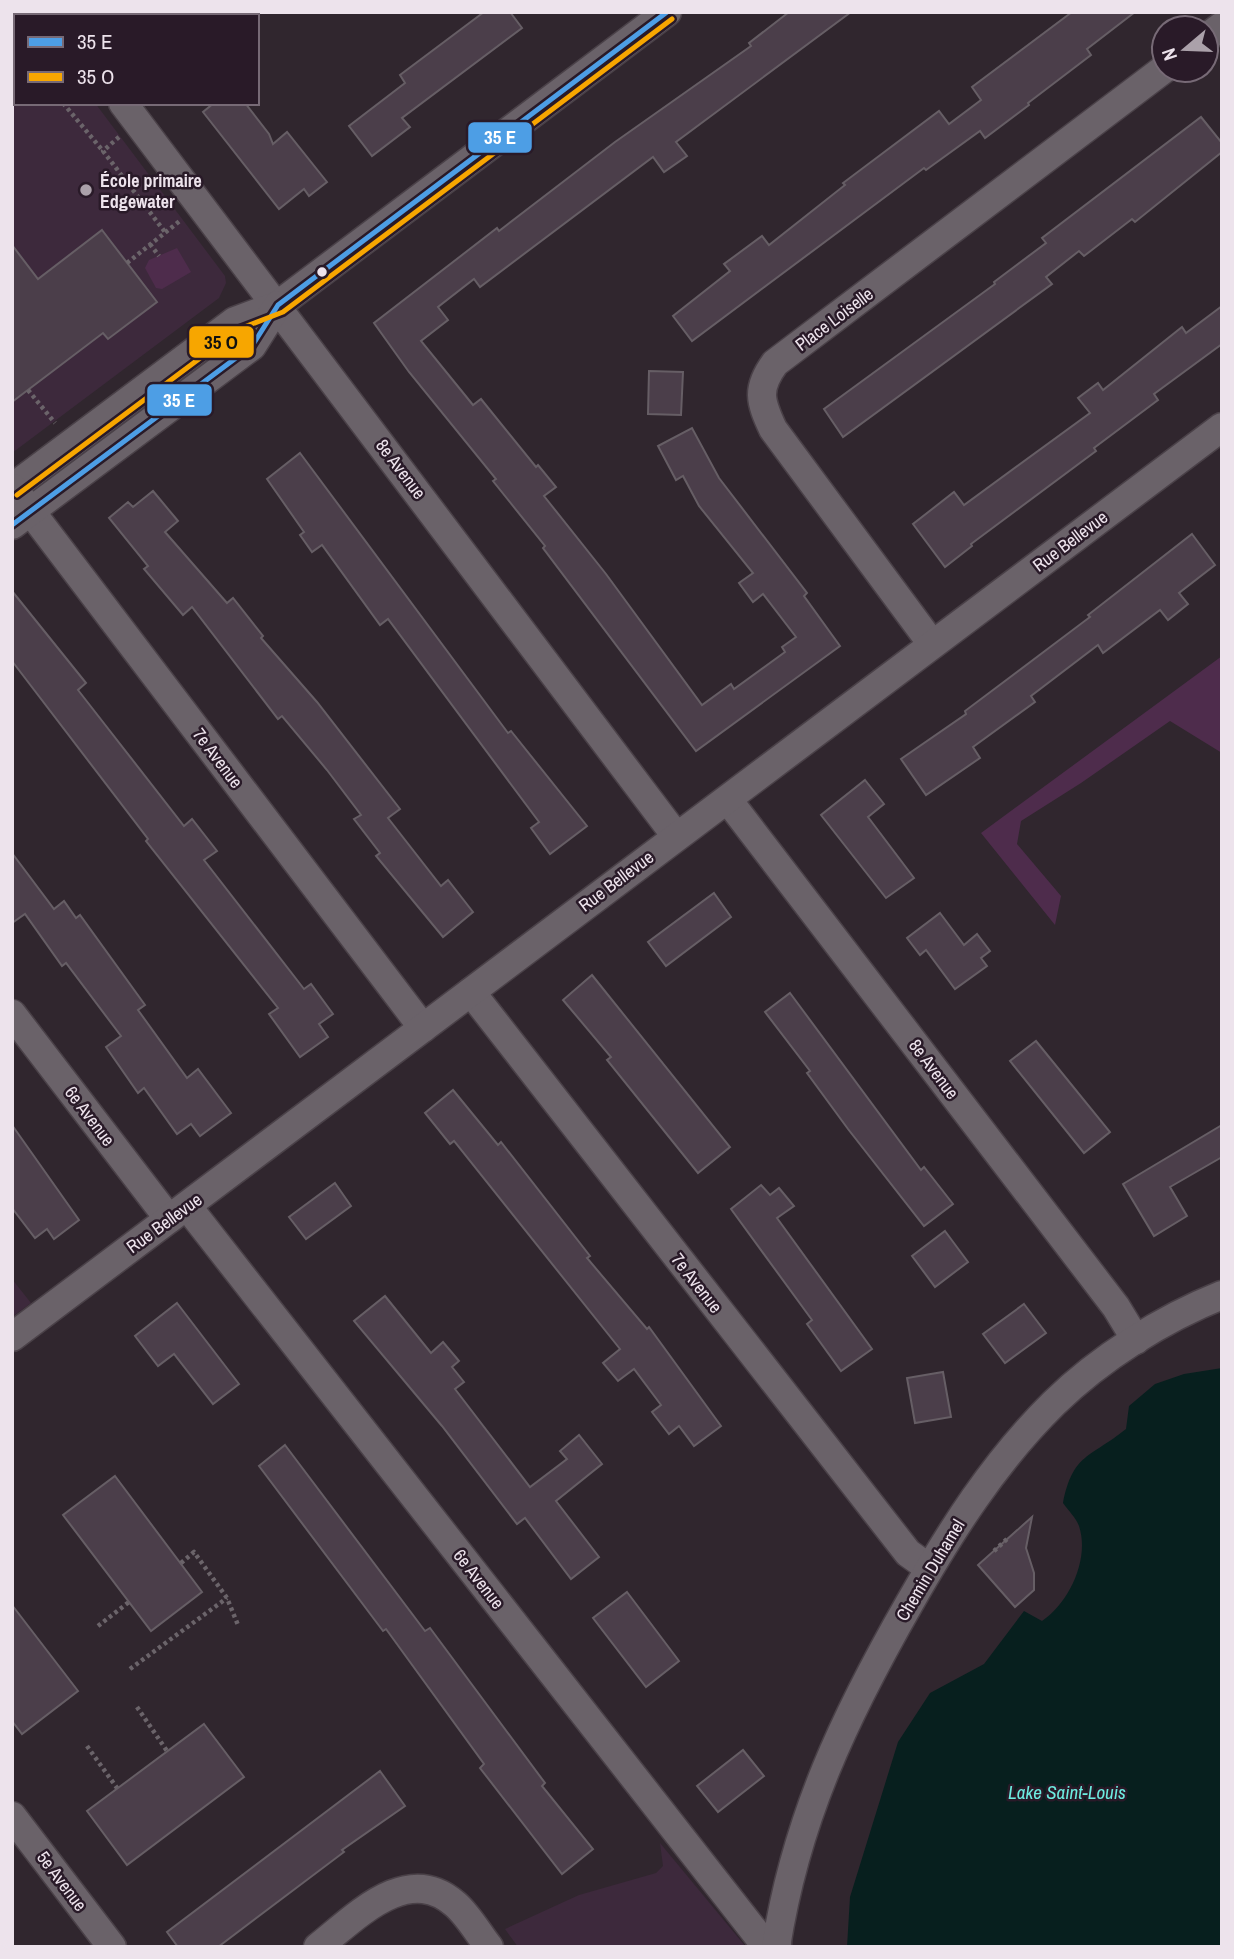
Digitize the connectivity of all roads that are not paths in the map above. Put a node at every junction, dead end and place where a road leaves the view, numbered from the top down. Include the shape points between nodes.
1 (667, 12) edge
2 (1150, 80) edge
3 (125, 105) edge
4 (278, 305) junction
5 (1222, 427) edge
6 (13, 488) edge
7 (22, 518) edge
8 (932, 645) junction
9 (728, 800) junction
10 (676, 836) junction
11 (471, 992) junction
12 (12, 1014) edge
13 (423, 1028) junction
14 (178, 1213) junction
15 (1222, 1295) edge
16 (12, 1337) edge
17 (1136, 1340) junction
18 (929, 1568) junction
19 (12, 1816) edge
20 (776, 1946) edge
21 (112, 1947) edge
22 (318, 1947) edge
23 (489, 1947) edge

1 - 4 street
2 - 8 street, Place Loiselle via 775,363 764,378 761,393 773,429
3 - 4 street, 8e Avenue
4 - 6 street via 235,321
4 - 7 street via 252,346
4 - 10 street, 8e Avenue
5 - 8 street, Rue Bellevue
6 - 7 street, 7e Avenue
7 - 13 street, 7e Avenue
8 - 9 street, Rue Bellevue
9 - 10 street, Rue Bellevue
9 - 17 street, 8e Avenue via 1108,1297
10 - 11 street, Rue Bellevue
11 - 13 street, Rue Bellevue
11 - 18 street, 7e Avenue via 908,1553
12 - 14 street, 6e Avenue
13 - 14 street, Rue Bellevue
14 - 16 street, Rue Bellevue
14 - 20 street, 6e Avenue via 759,1937
15 - 17 street, Chemin Duhamel
17 - 18 street, Chemin Duhamel via 1074,1385 1029,1428 982,1486
18 - 20 street, Chemin Duhamel via 851,1708 827,1761 799,1847
19 - 21 street, 5e Avenue
22 - 23 street via 383,1899 410,1887 425,1888 457,1905

